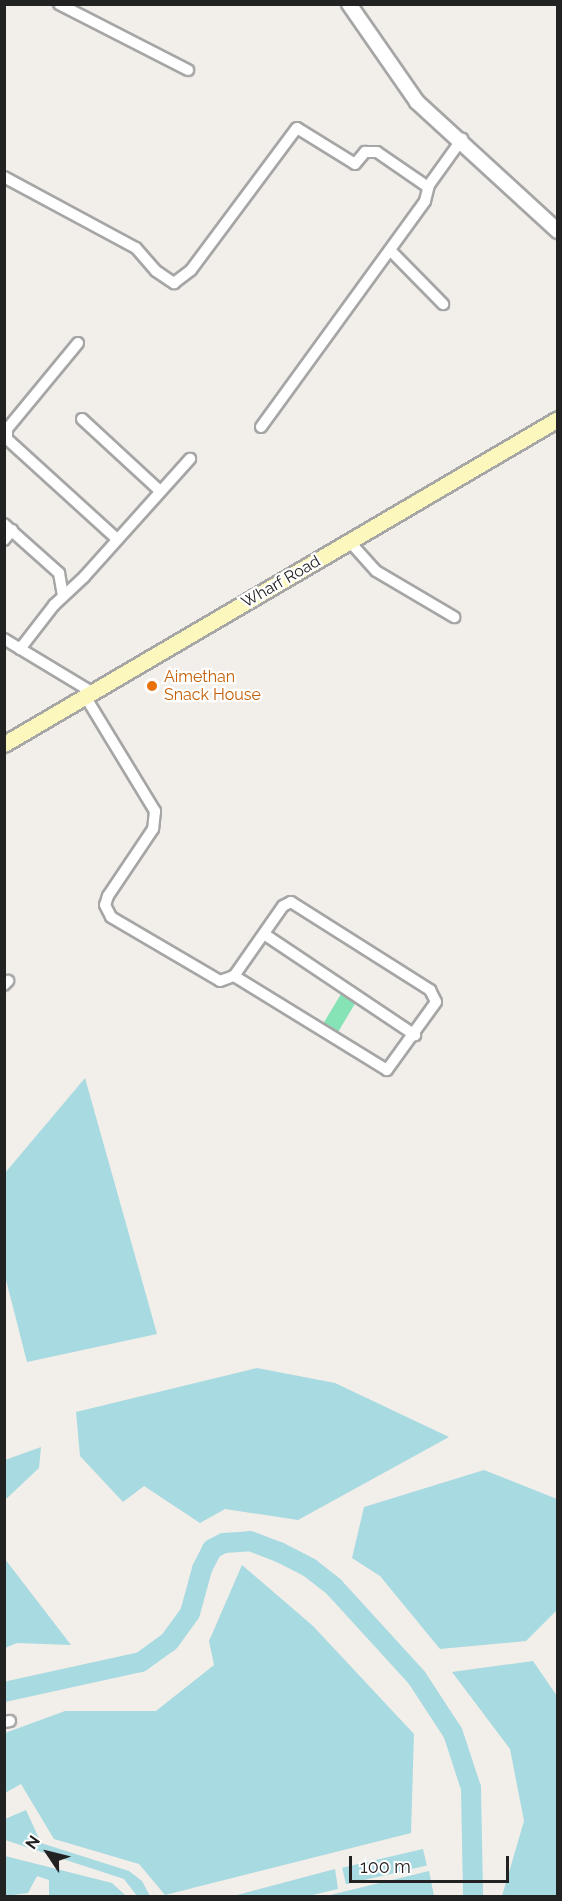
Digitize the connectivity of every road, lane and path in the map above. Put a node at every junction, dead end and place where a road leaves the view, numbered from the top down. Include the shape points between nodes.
1 (59, 4) edge
2 (349, 4) edge
3 (188, 70) dead end
4 (462, 139) junction
5 (4, 177) edge
6 (428, 187) junction
7 (558, 231) edge
8 (390, 250) junction
9 (443, 304) dead end
10 (78, 343) dead end
11 (82, 419) dead end
12 (558, 419) edge
13 (261, 427) dead end
14 (190, 459) dead end
15 (160, 491) junction
16 (8, 527) edge
17 (117, 539) junction
18 (4, 540) edge
19 (349, 541) junction
20 (63, 595) junction
21 (454, 617) dead end
22 (4, 639) edge
23 (20, 649) junction
24 (89, 694) junction
25 (7, 740) edge
26 (264, 934) junction
27 (234, 976) junction
28 (415, 1035) junction

1 - 3 street
2 - 4 street via 406,90
4 - 6 street
4 - 7 street
5 - 6 street via 136,248 156,271 174,283 202,257 293,130 302,129 355,164 369,150 378,152
6 - 8 street via 425,201
8 - 9 street
8 - 13 street
10 - 17 street via 7,429 7,439
11 - 15 street
12 - 19 main road, Wharf Road
14 - 15 street
15 - 17 street
16 - 18 street
16 - 20 street via 60,573
17 - 20 street
19 - 21 street via 376,571
19 - 24 main road, Wharf Road
20 - 23 street
22 - 23 street
23 - 24 street
24 - 25 main road, Wharf Road
24 - 27 street via 155,811 153,829 108,896 107,911 204,975 220,981
26 - 27 street
26 - 28 street
26 - 28 street via 283,906 291,902 430,990 436,1002
27 - 28 street via 383,1070 391,1069

